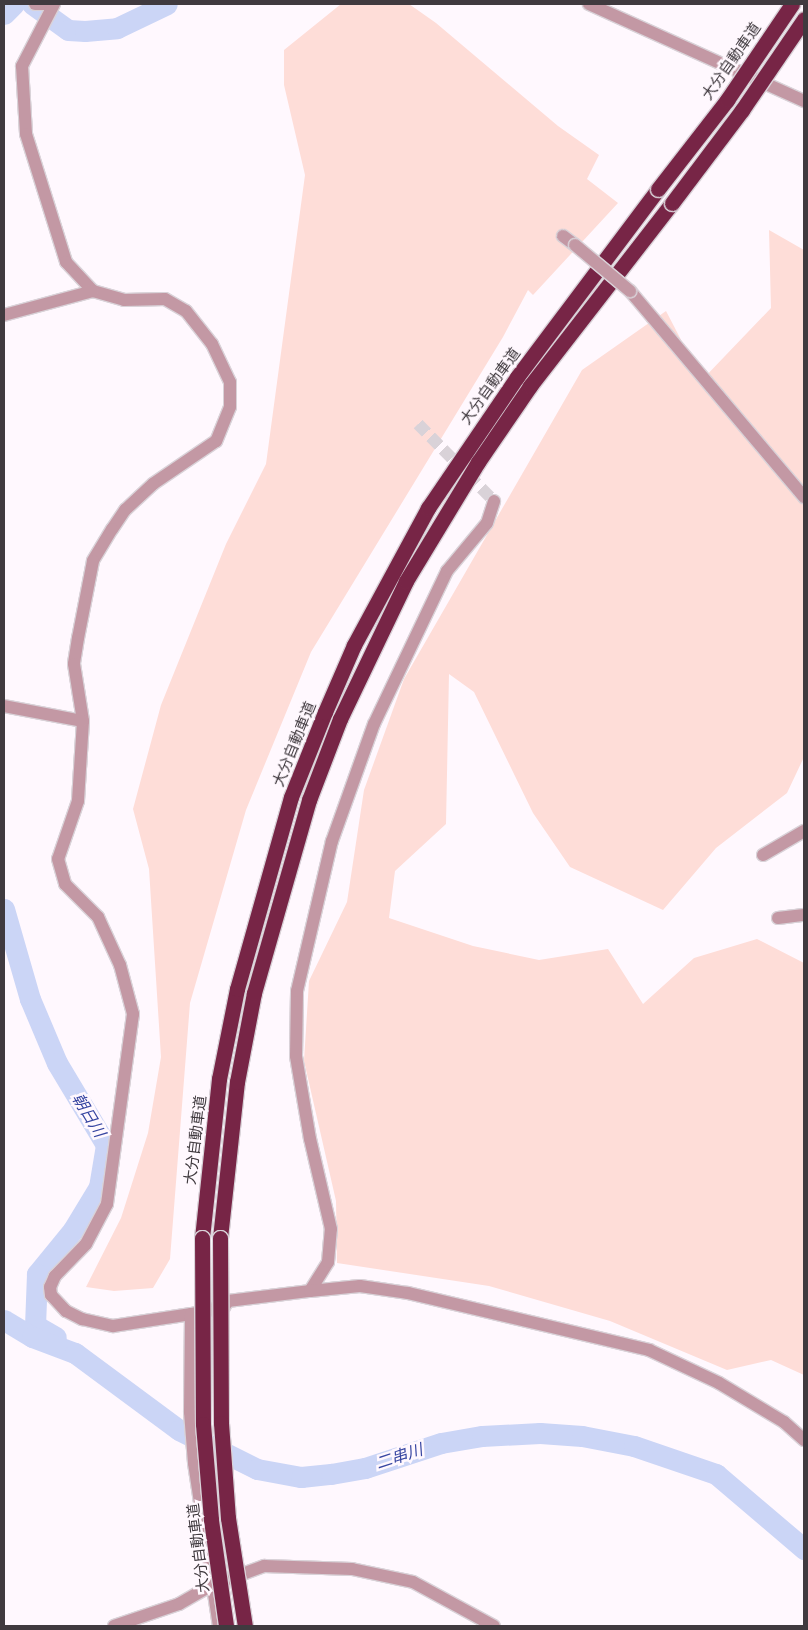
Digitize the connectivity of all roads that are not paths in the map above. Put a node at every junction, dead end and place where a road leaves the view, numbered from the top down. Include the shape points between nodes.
1 (35, 4) edge
2 (48, 4) edge
3 (53, 4) edge
4 (589, 4) edge
5 (792, 4) edge
6 (804, 19) edge
7 (804, 101) edge
8 (563, 236) dead end
9 (93, 291) junction
10 (4, 315) edge
11 (804, 497) edge
12 (494, 501) dead end
13 (4, 706) edge
14 (83, 721) junction
15 (804, 831) edge
16 (763, 854) dead end
17 (804, 914) edge
18 (778, 918) dead end
19 (310, 1291) junction
20 (191, 1314) junction
21 (804, 1440) edge
22 (210, 1586) junction
23 (114, 1626) edge
24 (219, 1626) edge
25 (226, 1626) edge
26 (245, 1626) edge
27 (494, 1626) edge

1 - 2 street
2 - 3 street
3 - 9 street via 22,66 26,134 66,262
4 - 7 street
5 - 25 highway, 大分自動車道, bridge via 726,100 517,377 428,508 354,645 291,797 237,990 219,1079 202,1238 203,1424 211,1520
6 - 26 highway, bridge via 742,110 530,386 478,462 406,581 340,719 309,800 254,993 237,1082 220,1238 221,1423 228,1518
8 - 11 street, bridge via 630,291
9 - 10 street
9 - 14 street via 124,300 165,299 186,311 220,359 230,382 230,407 216,441 153,484 125,510 93,561 74,664
12 - 19 street via 487,523 447,571 374,724 332,841 297,991 296,1056 310,1139 331,1229 328,1262
13 - 14 street
14 - 20 street via 78,800 58,859 65,884 98,917 120,965 133,1014 107,1204 86,1244 55,1276 50,1287 51,1295 58,1305 82,1319 113,1326
15 - 16 street
17 - 18 street
19 - 20 street via 228,1301 224,1306
19 - 21 street via 360,1286 398,1291 649,1350 719,1383 784,1422
20 - 22 street via 190,1412
22 - 23 street via 179,1604
22 - 24 street
22 - 27 street via 264,1566 352,1569 413,1582

